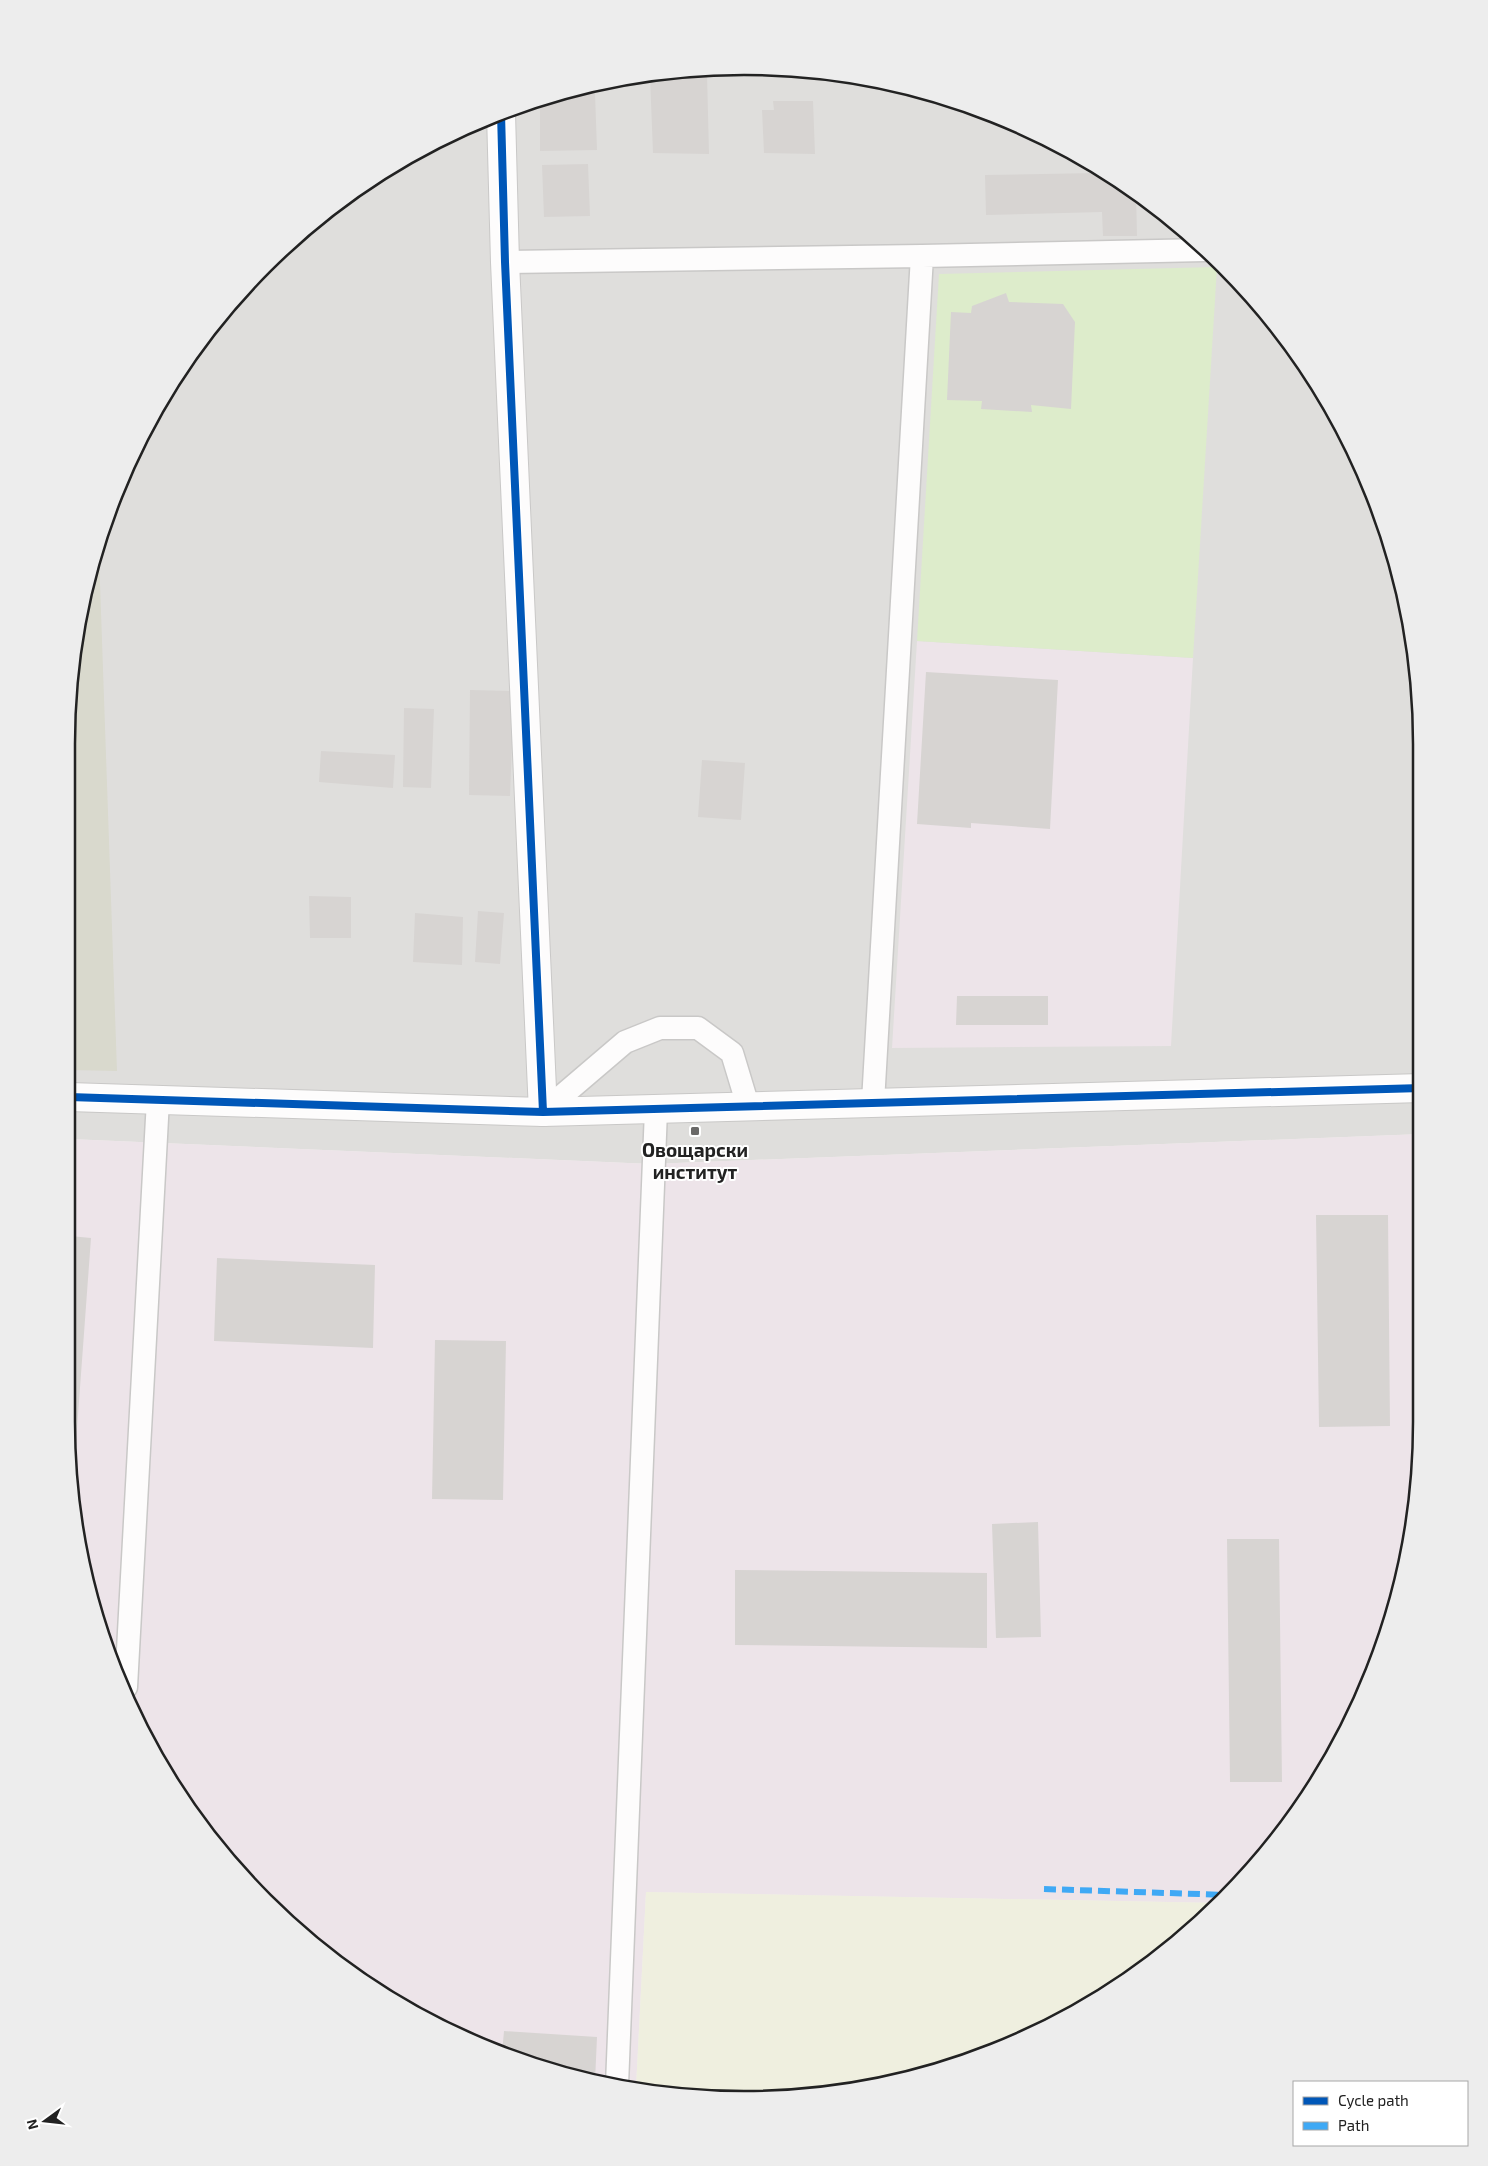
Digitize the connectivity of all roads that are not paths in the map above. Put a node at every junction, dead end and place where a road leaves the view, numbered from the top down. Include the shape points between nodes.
1 (501, 121) edge
2 (1195, 250) edge
3 (922, 256) junction
4 (506, 262) junction
5 (1413, 1088) edge
6 (75, 1097) edge
7 (158, 1100) junction
8 (873, 1102) junction
9 (748, 1106) junction
10 (656, 1110) junction
11 (543, 1112) junction
12 (126, 1679) edge
13 (617, 2079) edge

1 - 4 street
2 - 3 lane
3 - 4 lane
3 - 8 lane
4 - 11 street
5 - 8 street
6 - 7 street
7 - 11 street
7 - 12 lane
8 - 9 street
9 - 10 street
9 - 11 lane via 732,1052 698,1028 660,1028 625,1042
10 - 11 street
10 - 13 lane

